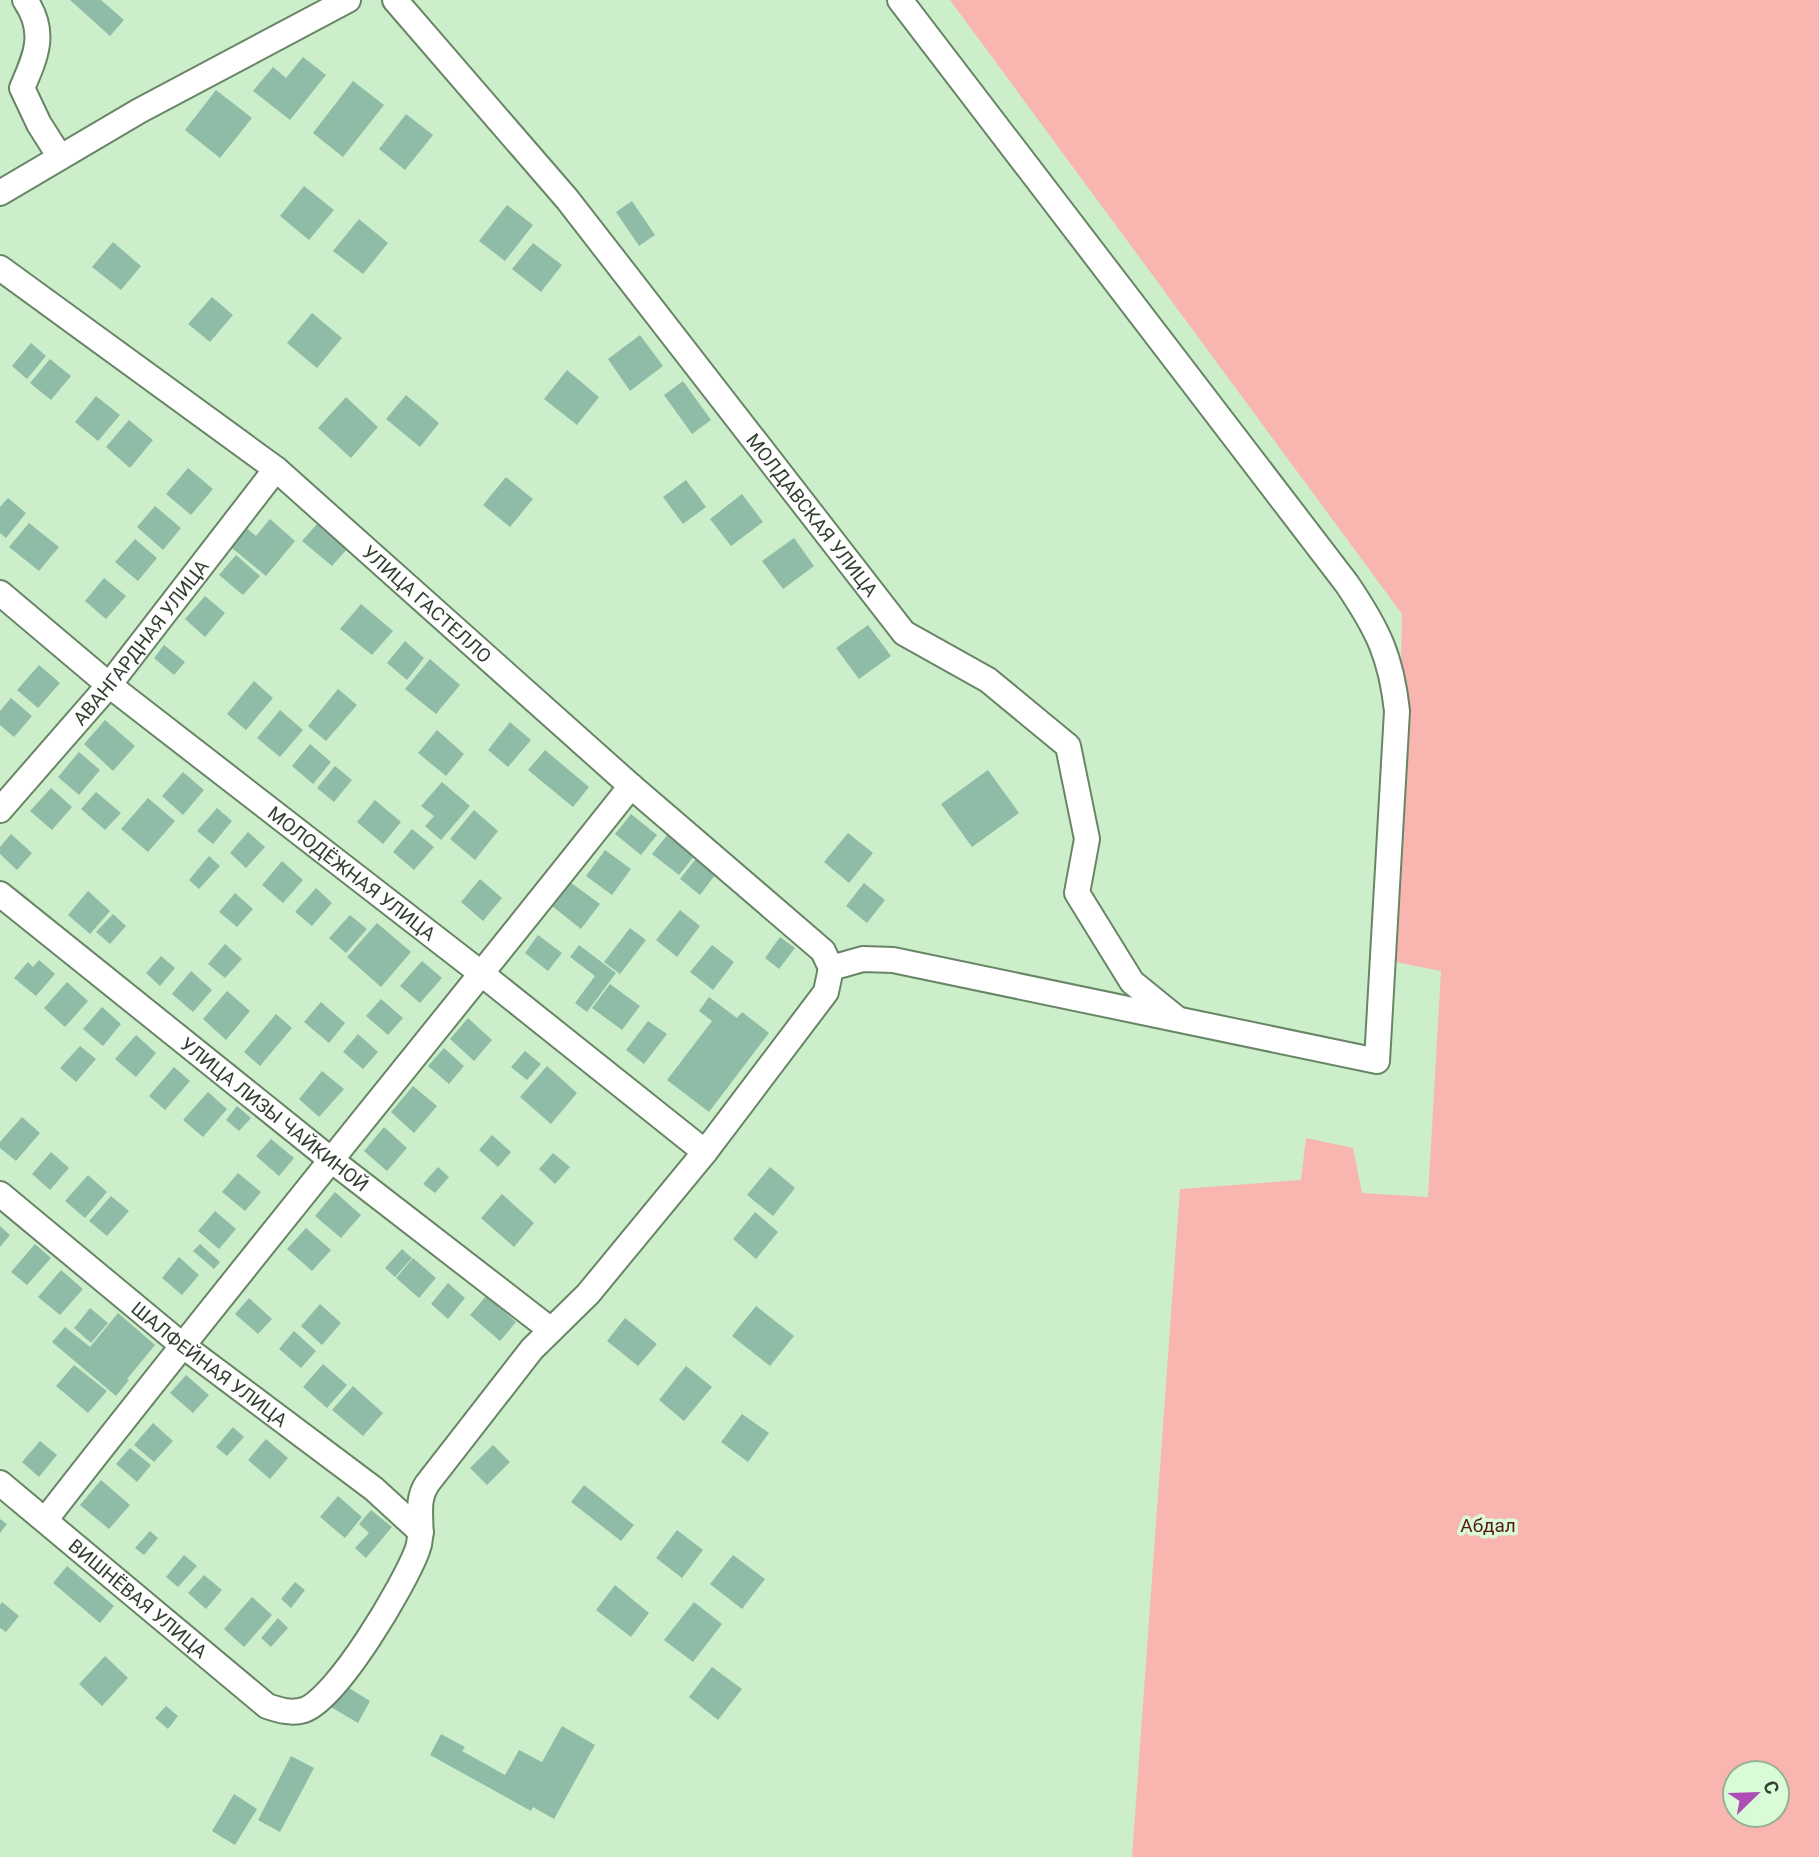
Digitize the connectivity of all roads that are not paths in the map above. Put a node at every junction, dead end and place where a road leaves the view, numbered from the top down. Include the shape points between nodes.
1 (348, 0) edge
2 (395, 0) edge
3 (900, 0) edge
4 (32, 3) edge
5 (60, 157) junction
6 (0, 192) edge
7 (0, 268) edge
8 (276, 469) junction
9 (0, 593) edge
10 (109, 685) junction
11 (631, 786) junction
12 (0, 810) edge
13 (0, 894) edge
14 (831, 968) junction
15 (482, 974) junction
16 (1179, 1021) junction
17 (705, 1152) junction
18 (330, 1159) junction
19 (0, 1194) edge
20 (551, 1330) junction
21 (182, 1345) junction
22 (0, 1483) edge
23 (46, 1519) junction
24 (421, 1532) junction

1 - 5 street
2 - 16 street, МОЛДАВСКАЯ УЛИЦА via 567,199 904,633 988,680 1068,746 1087,839 1077,893 1132,982
3 - 16 street via 1347,584 1373,622 1390,664 1397,711 1377,1061
4 - 5 street via 37,50 22,88
5 - 6 street
7 - 8 street, УЛИЦА ГАСТЕЛЛО
8 - 10 street, АВАНГАРДНАЯ УЛИЦА
8 - 11 street, УЛИЦА ГАСТЕЛЛО
9 - 10 street, МОЛОДЁЖНАЯ УЛИЦА
10 - 12 street, АВАНГАРДНАЯ УЛИЦА
10 - 15 street, МОЛОДЁЖНАЯ УЛИЦА
11 - 14 street, УЛИЦА ГАСТЕЛЛО via 823,951
11 - 15 street
13 - 18 street, УЛИЦА ЛИЗЫ ЧАЙКИНОЙ
14 - 16 street via 863,959 893,960
14 - 17 street via 826,992
15 - 17 street, МОЛОДЁЖНАЯ УЛИЦА
15 - 18 street
17 - 20 street via 588,1294
18 - 20 street, УЛИЦА ЛИЗЫ ЧАЙКИНОЙ
18 - 21 street
19 - 21 street, ШАЛФЕЙНАЯ УЛИЦА
20 - 24 street via 421,1493
21 - 23 street
21 - 24 street, ШАЛФЕЙНАЯ УЛИЦА via 374,1489
22 - 23 street, ВИШНЁВАЯ УЛИЦА
23 - 24 street, ВИШНЁВАЯ УЛИЦА via 267,1706 279,1710 305,1709 321,1699 367,1644 418,1550

